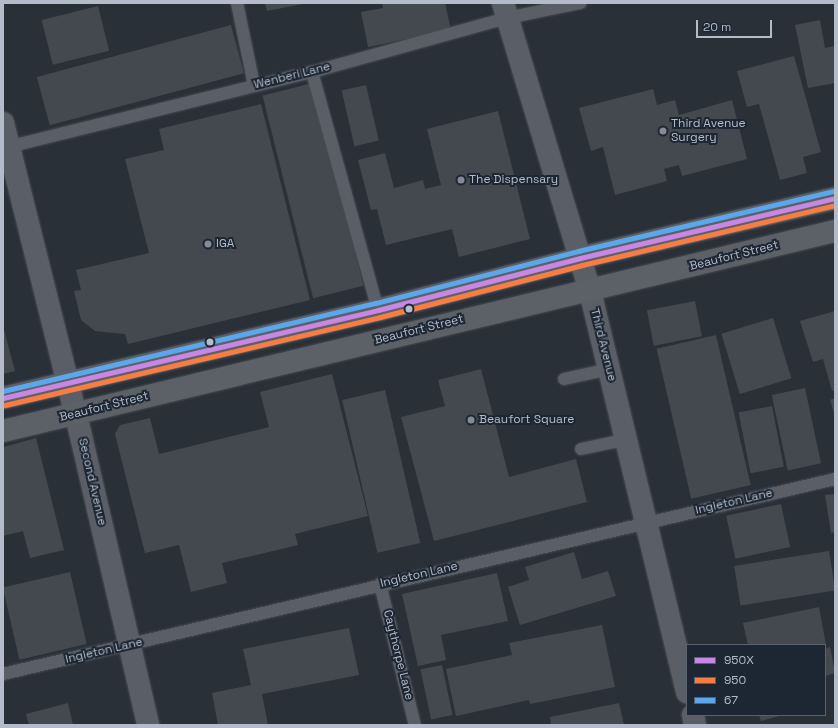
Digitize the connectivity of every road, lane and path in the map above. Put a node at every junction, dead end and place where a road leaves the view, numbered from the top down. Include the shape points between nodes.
1 (237, 3) edge
2 (580, 3) edge
3 (505, 11) edge
4 (312, 72) junction
5 (254, 85) junction
6 (3, 123) edge
7 (6, 148) edge
8 (835, 198) edge
9 (835, 231) edge
10 (580, 258) junction
11 (590, 291) junction
12 (378, 310) junction
13 (609, 369) junction
14 (564, 379) dead end
15 (69, 383) junction
16 (3, 398) edge
17 (76, 414) junction
18 (3, 431) edge
19 (628, 439) junction
20 (581, 449) dead end
21 (835, 479) edge
22 (647, 523) junction
23 (380, 584) junction
24 (129, 645) junction
25 (3, 674) edge
26 (686, 688) edge
27 (148, 725) edge
28 (415, 725) edge

1 - 5 lane
2 - 3 lane, Wenberi Lane
3 - 4 lane, Wenberi Lane
3 - 10 street, Third Avenue
4 - 5 lane, Wenberi Lane
4 - 12 lane
5 - 7 lane, Wenberi Lane
6 - 7 street, Second Avenue
7 - 15 street, Second Avenue
8 - 10 main road
9 - 11 main road, Beaufort Street
10 - 11 street, Third Avenue
10 - 12 main road
11 - 13 street, Third Avenue
11 - 17 main road, Beaufort Street
12 - 15 main road
13 - 14 lane
13 - 19 street, Third Avenue
15 - 16 main road
15 - 17 street, Second Avenue
17 - 18 main road, Beaufort Street
17 - 24 street, Second Avenue
19 - 20 lane
19 - 22 street, Third Avenue
21 - 22 lane, Ingleton Lane
22 - 23 lane, Ingleton Lane
22 - 26 street, Third Avenue
23 - 24 lane, Ingleton Lane
23 - 28 lane, Caythorpe Lane
24 - 25 lane, Ingleton Lane
24 - 27 street, Second Avenue

